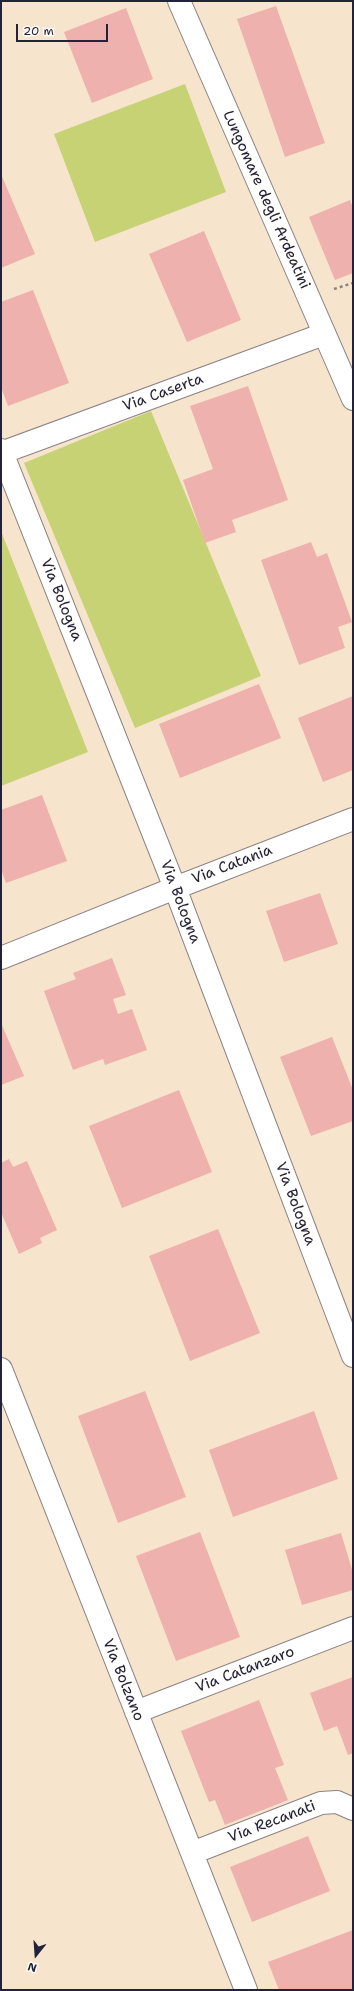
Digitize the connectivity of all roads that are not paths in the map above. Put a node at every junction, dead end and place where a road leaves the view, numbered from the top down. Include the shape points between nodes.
1 (179, 1) edge
2 (324, 334) junction
3 (353, 399) edge
4 (1, 452) edge
5 (353, 818) edge
6 (175, 888) junction
7 (1, 958) edge
8 (353, 1356) edge
9 (1, 1369) edge
10 (353, 1628) edge
11 (136, 1712) junction
12 (353, 1809) edge
13 (192, 1853) junction
14 (246, 1990) edge

1 - 2 street, Lungomare degli Ardeatini
2 - 3 street, Lungomare degli Ardeatini
2 - 4 street, Via Caserta
4 - 6 street, Via Bologna
5 - 6 street, Via Catania
6 - 7 street, Via Catania
6 - 8 street, Via Bologna
9 - 11 street, Via Bolzano
10 - 11 street, Via Catanzaro
11 - 13 street, Via Bolzano
12 - 13 street, Via Recanati via 337,1802 321,1803
13 - 14 street, Via Bolzano

